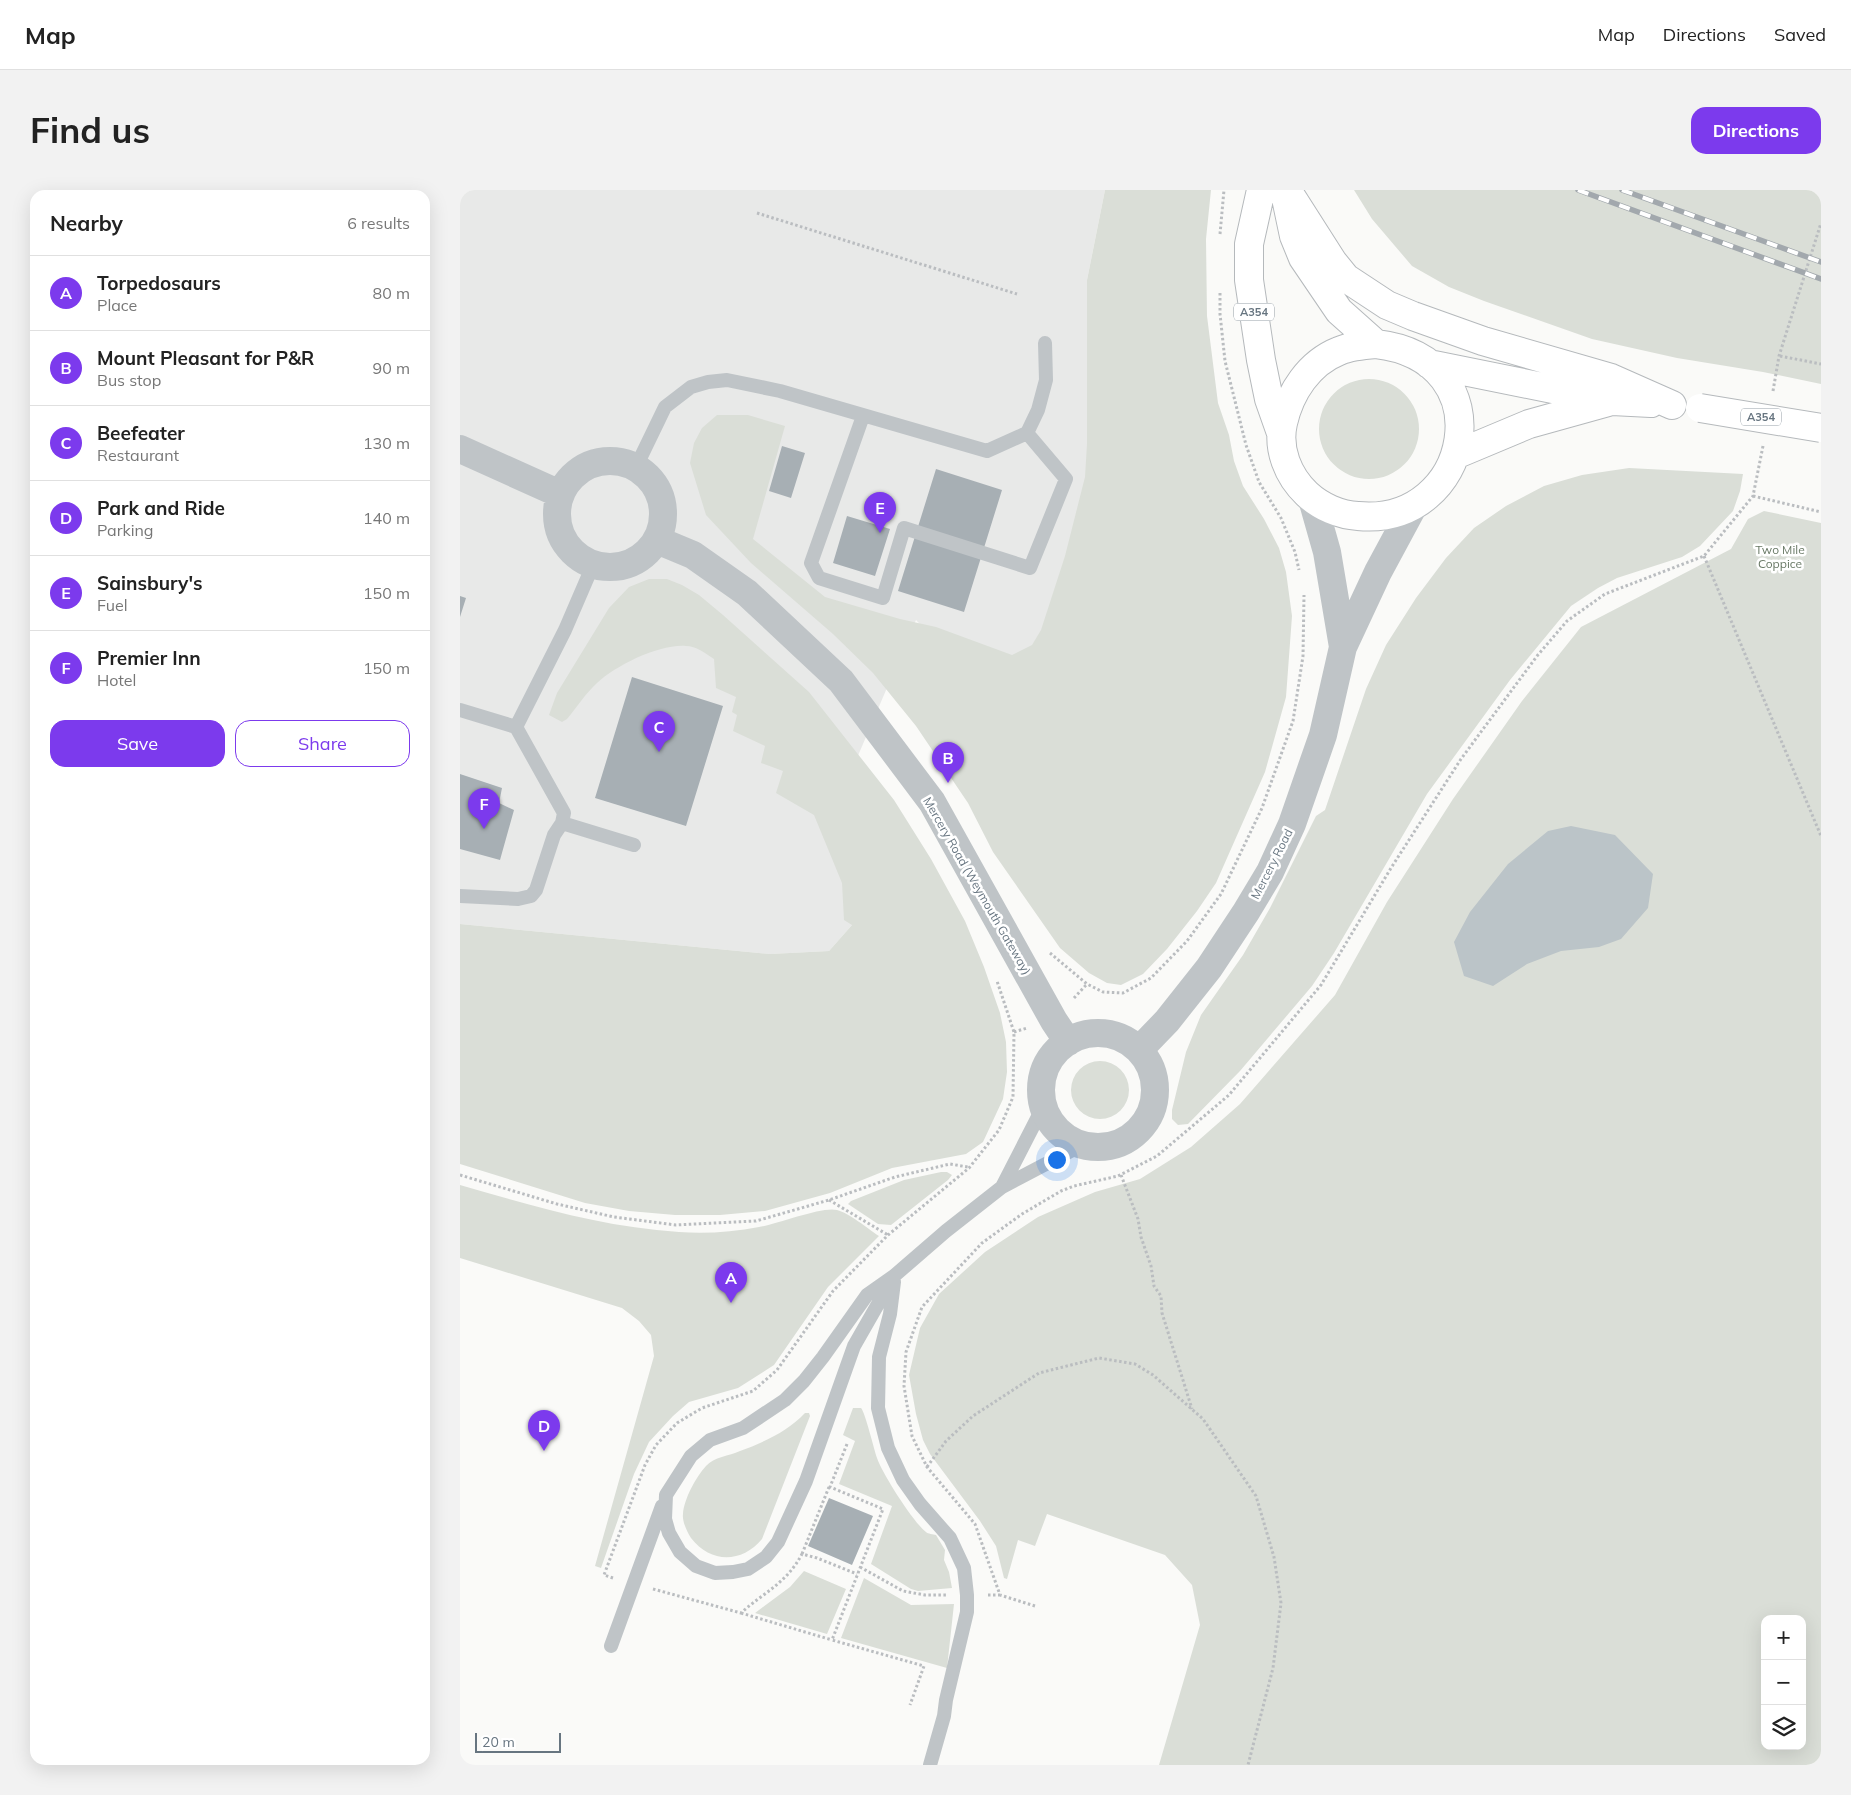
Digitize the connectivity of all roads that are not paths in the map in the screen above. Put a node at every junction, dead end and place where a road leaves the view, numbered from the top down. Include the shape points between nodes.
1 (1261, 190) edge
2 (1286, 190) edge
3 (1045, 343) dead end
4 (1376, 344) junction
5 (1429, 364) junction
6 (1612, 400) junction
7 (1672, 405) junction
8 (863, 416) junction
9 (1821, 428) edge
10 (1027, 433) junction
11 (1281, 433) junction
12 (460, 449) edge
13 (1455, 455) junction
14 (636, 467) junction
15 (560, 494) junction
16 (1312, 499) junction
17 (1412, 507) junction
18 (657, 540) junction
19 (593, 565) junction
20 (1343, 647) junction
21 (460, 710) edge
22 (516, 727) junction
23 (562, 823) junction
24 (634, 846) dead end
25 (460, 896) edge
26 (1068, 1042) junction
27 (1139, 1050) junction
28 (1044, 1107) junction
29 (1082, 1145) junction
30 (1002, 1187) junction
31 (894, 1276) junction
32 (666, 1496) junction
33 (611, 1646) dead end
34 (930, 1765) edge

1 - 11 highway, A354 via 1248,244 1249,280 1269,399
2 - 4 highway via 1294,236 1303,258 1339,311
2 - 7 highway via 1346,278 1387,305 1483,341 1611,378
3 - 10 lane via 1046,380 1038,410
4 - 5 highway, A354 via 1394,346
4 - 11 highway, A354 via 1338,351 1320,361 1293,393
5 - 6 highway, A354
5 - 13 highway, A354 via 1452,390 1457,403 1460,429
6 - 7 highway, A354
6 - 13 highway, A354 via 1529,424
7 - 9 highway, A354, bridge
8 - 10 lane via 987,451
8 - 10 lane via 811,563 819,578 883,598 904,528 1030,568 1066,479
8 - 14 lane via 728,380 708,382 691,387 665,407
11 - 16 highway, A354 via 1284,460
12 - 15 street
13 - 17 highway, A354 via 1445,476 1431,493
14 - 15 street via 604,460 588,464 574,473
14 - 18 street via 649,476 663,504 663,520
15 - 19 street via 556,512 562,539 573,554
16 - 17 highway, A354 via 1329,509 1367,517 1382,517
16 - 20 street via 1328,552
17 - 20 street
18 - 19 street via 641,558 624,566 606,568
18 - 26 street, Mercery Road (Weymouth Gateway) via 693,555 747,593 842,681 932,802
19 - 22 lane via 565,630
20 - 27 street, Mercery Road via 1320,744 1292,824 1270,872 1209,968
21 - 22 lane
22 - 23 lane via 564,812
23 - 24 lane
23 - 25 lane via 554,835 536,890 531,896 518,899
26 - 27 street via 1086,1034 1105,1033 1123,1039
26 - 28 street via 1054,1054 1045,1070 1041,1088
27 - 29 street via 1150,1065 1155,1083 1154,1102 1147,1119 1135,1134 1119,1143 1101,1147
28 - 29 street via 1052,1124 1066,1137
28 - 30 lane
29 - 30 lane
30 - 31 lane
31 - 32 lane via 867,1295 823,1357 785,1400 743,1428 710,1440 691,1456
31 - 32 lane via 854,1346 806,1481 778,1542 766,1557 748,1569 733,1572 715,1573 696,1566 680,1552 668,1533
31 - 34 lane via 890,1314 879,1357 878,1408 888,1448 903,1480 950,1538 964,1568 967,1595 967,1612
32 - 33 lane

